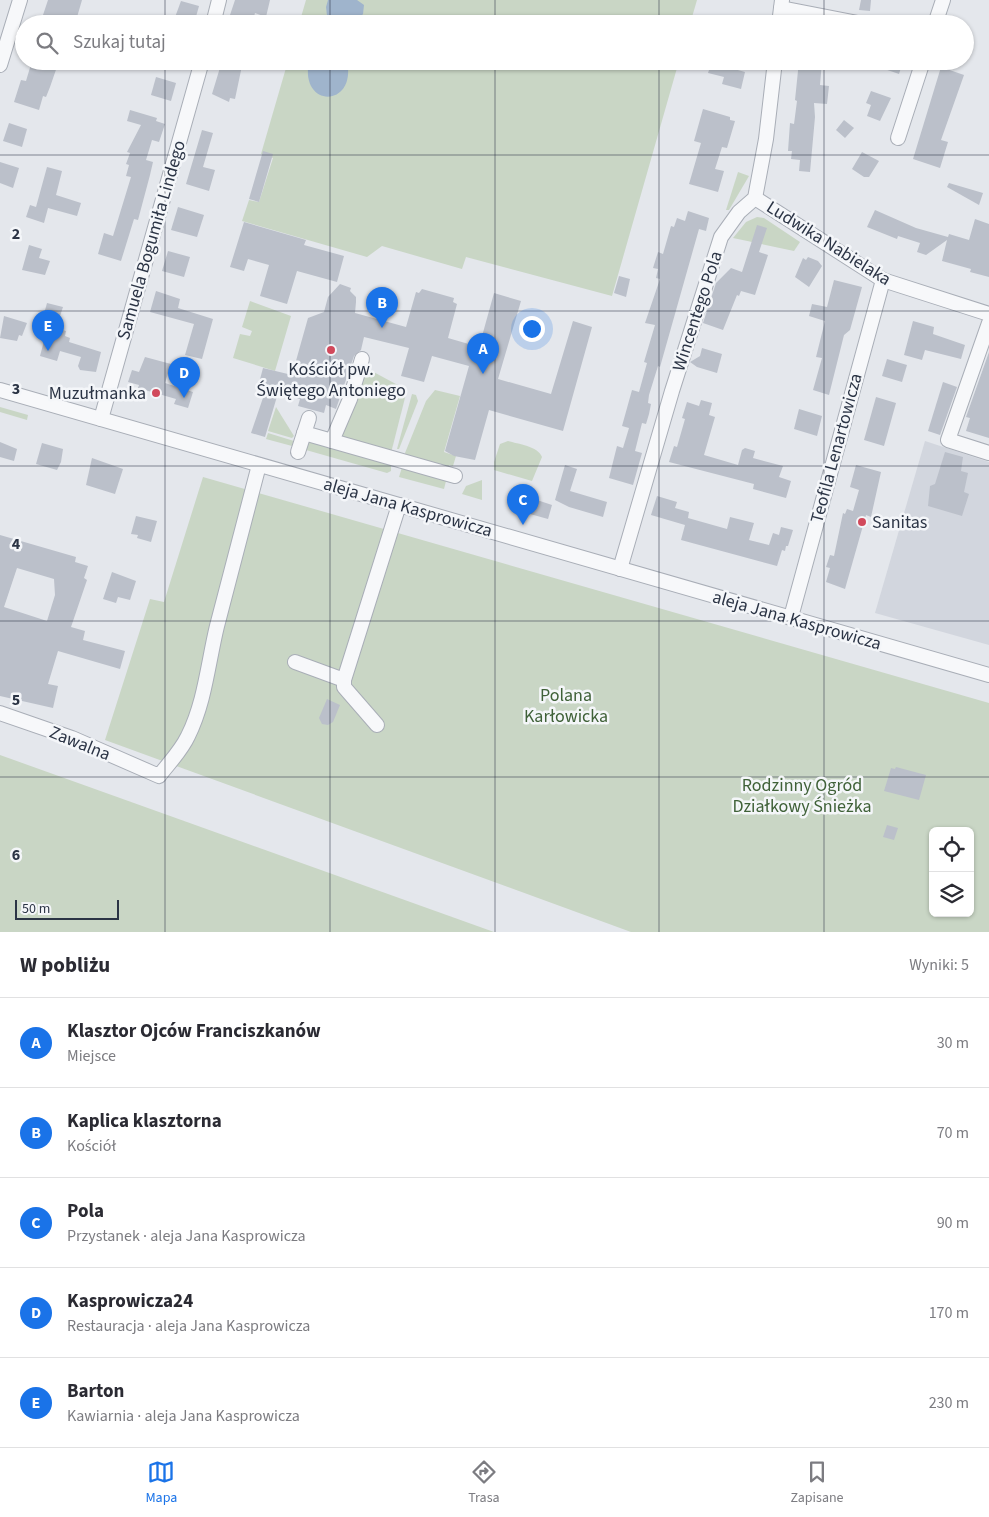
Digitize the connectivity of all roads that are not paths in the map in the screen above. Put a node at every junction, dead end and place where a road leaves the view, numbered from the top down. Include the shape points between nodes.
1 (20, 0) edge
2 (220, 0) edge
3 (943, 0) edge
4 (782, 4) edge
5 (15, 15) edge
6 (216, 15) edge
7 (827, 15) edge
8 (938, 15) edge
9 (15, 16) edge
10 (0, 65) edge
11 (199, 70) edge
12 (774, 70) edge
13 (920, 70) edge
14 (898, 138) dead end
15 (755, 198) junction
16 (883, 280) junction
17 (989, 314) edge
18 (989, 322) edge
19 (362, 359) dead end
20 (0, 390) edge
21 (309, 418) dead end
22 (101, 419) junction
23 (304, 433) junction
24 (332, 441) junction
25 (298, 452) dead end
26 (989, 453) edge
27 (259, 465) junction
28 (455, 476) dead end
29 (399, 505) junction
30 (620, 569) junction
31 (791, 617) junction
32 (294, 662) dead end
33 (989, 675) edge
34 (344, 680) junction
35 (0, 714) edge
36 (377, 725) dead end

1 - 5 street
2 - 6 street
3 - 8 street
4 - 7 street
9 - 10 street
11 - 22 street, Samuela Bogumiła Lindego
12 - 15 street
13 - 14 street
15 - 16 street, Ludwika Nabielaka
15 - 30 street, Wincentego Pola via 739,212 720,237
16 - 17 street, Ludwika Nabielaka
16 - 31 street, Teofila Lenartowicza
18 - 26 street via 948,440
19 - 24 street
20 - 22 street, aleja Jana Kasprowicza
21 - 23 street
22 - 27 street, aleja Jana Kasprowicza
23 - 24 street
23 - 25 street
24 - 28 street
27 - 29 street, aleja Jana Kasprowicza
27 - 35 street, Zawalna via 216,628 200,704 188,736 159,776 72,738
29 - 30 street, aleja Jana Kasprowicza
29 - 34 street
30 - 31 street, aleja Jana Kasprowicza
31 - 33 street, aleja Jana Kasprowicza
32 - 34 street
34 - 36 street via 344,687

